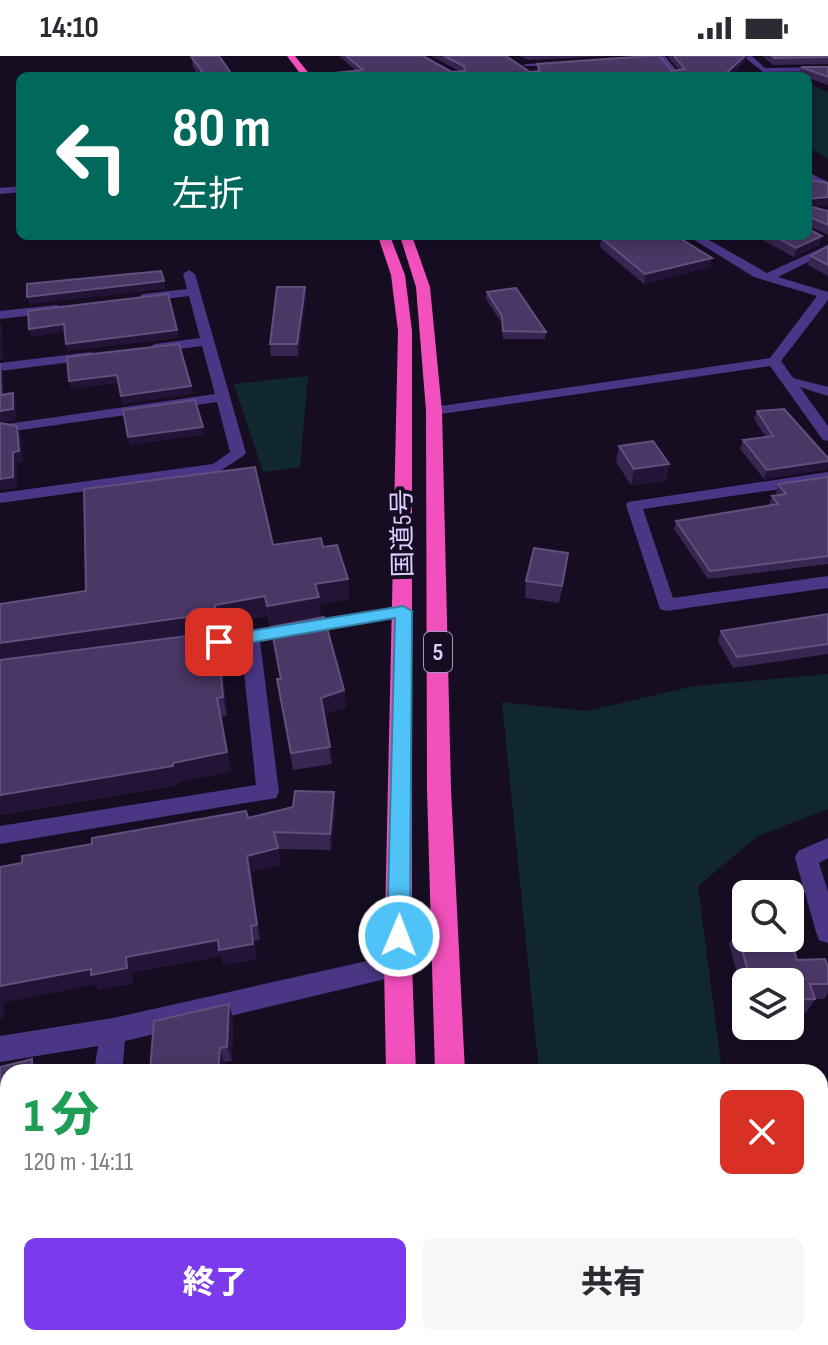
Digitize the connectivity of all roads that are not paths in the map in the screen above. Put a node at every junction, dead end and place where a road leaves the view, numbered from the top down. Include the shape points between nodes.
1 (291, 56) edge
2 (419, 56) edge
3 (747, 56) edge
4 (661, 57) edge
5 (649, 58) edge
6 (514, 60) edge
7 (568, 63) edge
8 (526, 66) junction
9 (828, 69) edge
10 (304, 72) edge
11 (450, 72) edge
12 (530, 72) edge
13 (812, 177) edge
14 (824, 184) edge
15 (385, 240) edge
16 (407, 240) edge
17 (701, 240) edge
18 (828, 248) edge
19 (189, 274) dead end
20 (768, 277) junction
21 (194, 292) junction
22 (826, 296) edge
23 (135, 299) edge
24 (75, 306) edge
25 (0, 315) edge
26 (208, 341) junction
27 (133, 351) edge
28 (104, 354) edge
29 (774, 361) junction
30 (0, 367) edge
31 (786, 378) junction
32 (828, 392) edge
33 (223, 397) junction
34 (434, 411) junction
35 (0, 429) edge
36 (828, 437) edge
37 (828, 477) edge
38 (0, 498) edge
39 (828, 582) edge
40 (403, 611) junction
41 (250, 638) junction
42 (172, 648) edge
43 (0, 835) edge
44 (828, 848) edge
45 (828, 932) edge
46 (398, 965) junction
47 (113, 1031) junction
48 (0, 1049) edge
49 (109, 1064) edge
50 (401, 1064) edge
51 (450, 1064) edge

1 - 10 highway
2 - 11 street
3 - 9 street via 763,70
4 - 5 street
6 - 8 street
7 - 8 street
8 - 12 street
13 - 14 street
15 - 40 highway, 国道5号 / 5 via 398,275 405,331
16 - 34 highway, 国道5号 / 5 via 423,287
17 - 20 street
18 - 20 street
19 - 21 street
20 - 22 street
21 - 23 street
21 - 26 street
22 - 29 street
24 - 25 street
26 - 27 street
26 - 33 street
28 - 30 street
29 - 31 street
29 - 34 street
31 - 32 street
31 - 36 street
33 - 35 street
33 - 38 street via 238,453 217,468
34 - 51 highway, 国道5号 / 5 via 439,789
37 - 39 street via 634,505 666,605
40 - 41 street
40 - 46 highway, 国道5号 / 5
41 - 42 street
41 - 43 street via 268,792
44 - 45 street via 806,858
46 - 47 street
46 - 50 highway, 国道5号 / 5
47 - 48 street
47 - 49 street

